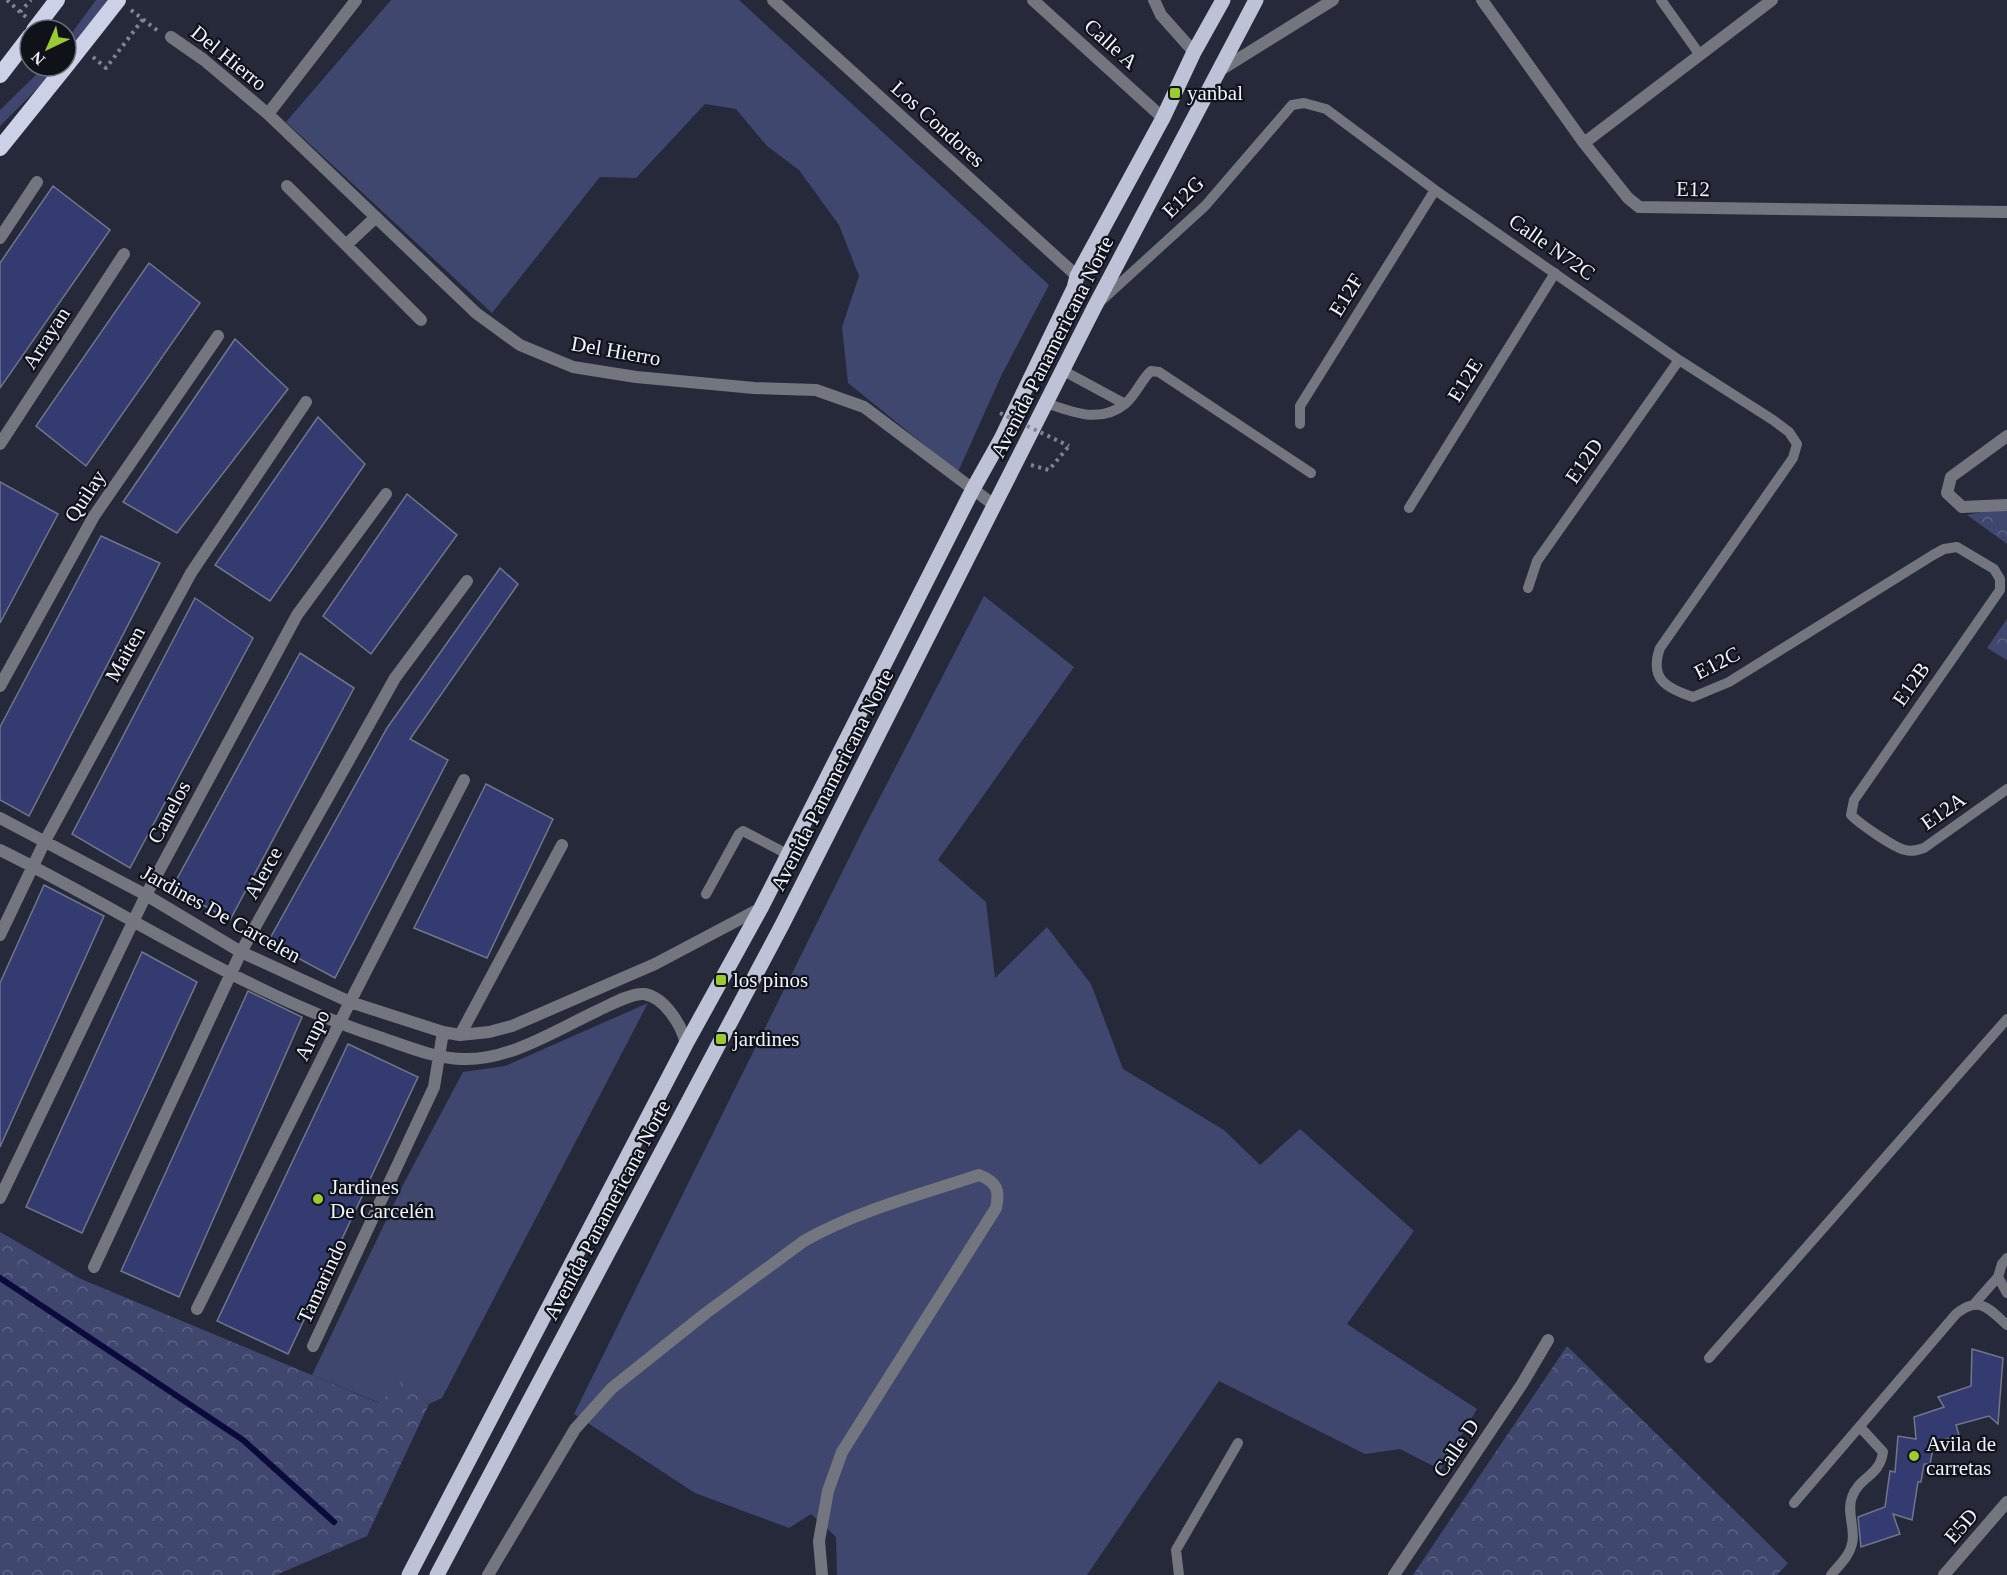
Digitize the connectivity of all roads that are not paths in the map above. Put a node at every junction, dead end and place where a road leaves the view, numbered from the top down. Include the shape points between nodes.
1 (57, 0) edge
2 (118, 0) edge
3 (356, 0) edge
4 (773, 0) edge
5 (1033, 0) edge
6 (1154, 0) edge
7 (1223, 0) edge
8 (1256, 0) edge
9 (1333, 0) edge
10 (1482, 0) edge
11 (1661, 0) edge
12 (1772, 0) edge
13 (43, 18) edge
14 (165, 34) road end
15 (78, 51) edge
16 (18, 52) edge
17 (1194, 52) junction
18 (1700, 55) junction
19 (1218, 72) junction
20 (0, 75) edge
21 (56, 78) edge
22 (1292, 105) joint
23 (267, 114) junction
24 (1163, 118) junction
25 (1584, 143) junction
26 (0, 148) edge
27 (37, 182) dead end
28 (287, 186) dead end
29 (1435, 190) junction
30 (2007, 212) edge
31 (376, 217) junction
32 (0, 238) edge
33 (346, 245) junction
34 (124, 254) dead end
35 (1555, 273) junction
36 (1077, 276) junction
37 (1094, 308) junction
38 (421, 320) dead end
39 (218, 336) dead end
40 (1679, 360) junction
41 (1062, 370) junction
42 (306, 402) dead end
43 (1046, 403) junction
44 (1125, 404) junction
45 (1300, 424) dead end
46 (1789, 432) joint
47 (2007, 435) edge
48 (0, 444) edge
49 (1311, 473) dead end
50 (973, 489) junction
51 (386, 494) dead end
52 (994, 505) junction
53 (2007, 505) edge
54 (1409, 508) dead end
55 (467, 581) dead end
56 (1528, 588) dead end
57 (2000, 590) joint
58 (0, 686) edge
59 (464, 780) dead end
60 (2007, 789) edge
61 (1854, 800) joint
62 (0, 818) edge
63 (45, 841) junction
64 (562, 845) dead end
65 (0, 850) edge
66 (789, 855) junction
67 (33, 867) junction
68 (706, 894) dead end
69 (146, 895) junction
70 (761, 908) junction
71 (133, 921) junction
72 (0, 935) edge
73 (241, 952) junction
74 (230, 973) junction
75 (350, 1002) junction
76 (2007, 1019) edge
77 (339, 1024) junction
78 (443, 1032) junction
79 (460, 1035) junction
80 (686, 1044) junction
81 (438, 1057) junction
82 (0, 1198) edge
83 (2007, 1258) edge
84 (94, 1267) dead end
85 (1998, 1277) junction
86 (2007, 1293) edge
87 (1975, 1303) junction
88 (198, 1309) dead end
89 (2007, 1325) edge
90 (1548, 1340) dead end
91 (313, 1346) dead end
92 (1709, 1358) dead end
93 (1860, 1427) junction
94 (1238, 1443) dead end
95 (2007, 1502) edge
96 (1794, 1503) dead end
97 (406, 1574) edge
98 (437, 1575) edge
99 (488, 1575) edge
100 (822, 1575) edge
101 (1179, 1575) edge
102 (1394, 1575) edge
103 (1831, 1575) edge
104 (1944, 1575) edge

1 - 13 highway
2 - 15 highway
3 - 23 street
4 - 36 street, Los Condores
5 - 24 street, Calle A
6 - 17 street via 1161,15
7 - 17 main road, Avenida Panamericana Norte
8 - 19 main road, Avenida Panamericana Norte
9 - 19 street
10 - 25 street, E12
11 - 18 lane
12 - 18 street
14 - 23 street, Del Hierro via 204,60
16 - 20 highway
17 - 24 main road, Avenida Panamericana Norte
18 - 25 street
19 - 37 main road, Avenida Panamericana Norte
21 - 26 highway
22 - 29 lane, Calle N72C via 1304,103 1326,109
22 - 37 lane, E12G via 1204,206
23 - 31 street, Del Hierro
24 - 36 main road, Avenida Panamericana Norte
25 - 30 street, E12 via 1639,207
27 - 32 street
28 - 33 street
29 - 35 lane, Calle N72C
29 - 45 lane, E12F via 1300,406
31 - 33 street
31 - 50 street, Del Hierro via 476,313 520,345 573,367 636,377 816,390 864,407
33 - 38 street
34 - 48 street, Arrayan
35 - 40 lane, Calle N72C
35 - 54 lane, E12E
36 - 50 main road, Avenida Panamericana Norte via 1001,439
37 - 41 main road, Avenida Panamericana Norte
39 - 58 street, Quilay via 94,516
40 - 46 lane, Calle N72C
40 - 56 lane, E12D via 1537,561
41 - 43 main road, Avenida Panamericana Norte
41 - 44 lane
42 - 63 street, Maiten via 191,573
43 - 44 lane via 1089,416
43 - 52 main road, Avenida Panamericana Norte
44 - 49 lane via 1151,371 1159,372
46 - 57 lane, E12C via 1797,444 1793,458 1660,648 1658,675 1672,690 1693,698 1729,682 1944,549 1957,547 1994,569 2000,579
47 - 53 street via 1951,477 1947,493 1962,507
50 - 52 street, Del Hierro
50 - 66 main road, Avenida Panamericana Norte
51 - 69 street, Canelos via 297,615
52 - 98 main road, Avenida Panamericana Norte via 782,925
55 - 73 street, Alerce via 396,678
57 - 61 lane, E12B
59 - 75 street, Arupo
60 - 61 lane, E12A via 1924,848 1914,851 1904,850 1858,822 1851,815
62 - 63 street, Jardines De Carcelen
63 - 67 street, Maiten
63 - 69 street, Jardines De Carcelen
64 - 79 street
65 - 67 street
66 - 68 lane via 743,831
66 - 70 main road, Avenida Panamericana Norte
67 - 71 street
67 - 72 street, Maiten
69 - 71 street, Canelos
69 - 73 street, Jardines De Carcelen
70 - 79 street, Jardines De Carcelen via 656,964 512,1026
70 - 80 main road, Avenida Panamericana Norte
71 - 74 street
71 - 82 street, Canelos
73 - 74 street, Alerce
73 - 75 street, Jardines De Carcelen
74 - 77 street
74 - 84 street, Alerce
75 - 77 street, Arupo
75 - 78 street, Jardines De Carcelen
76 - 92 lane
77 - 81 street
77 - 88 street, Arupo
78 - 79 street, Jardines De Carcelen
78 - 81 street, Tamarindo
80 - 81 street via 677,1019 645,994 622,999 524,1045 491,1056
80 - 97 main road, Avenida Panamericana Norte
81 - 91 street, Tamarindo via 434,1088
83 - 85 lane
85 - 86 lane
85 - 87 lane
87 - 89 lane via 1985,1306
87 - 93 lane via 1956,1314
90 - 102 street, Calle D
93 - 96 lane
93 - 103 lane via 1883,1452 1882,1461 1851,1497 1853,1542 1848,1556
94 - 101 lane via 1176,1550
95 - 104 street, E5D
99 - 100 street via 574,1429 612,1388 706,1313 819,1232 979,1175 989,1179 996,1187 996,1208 842,1452 828,1491 819,1541

